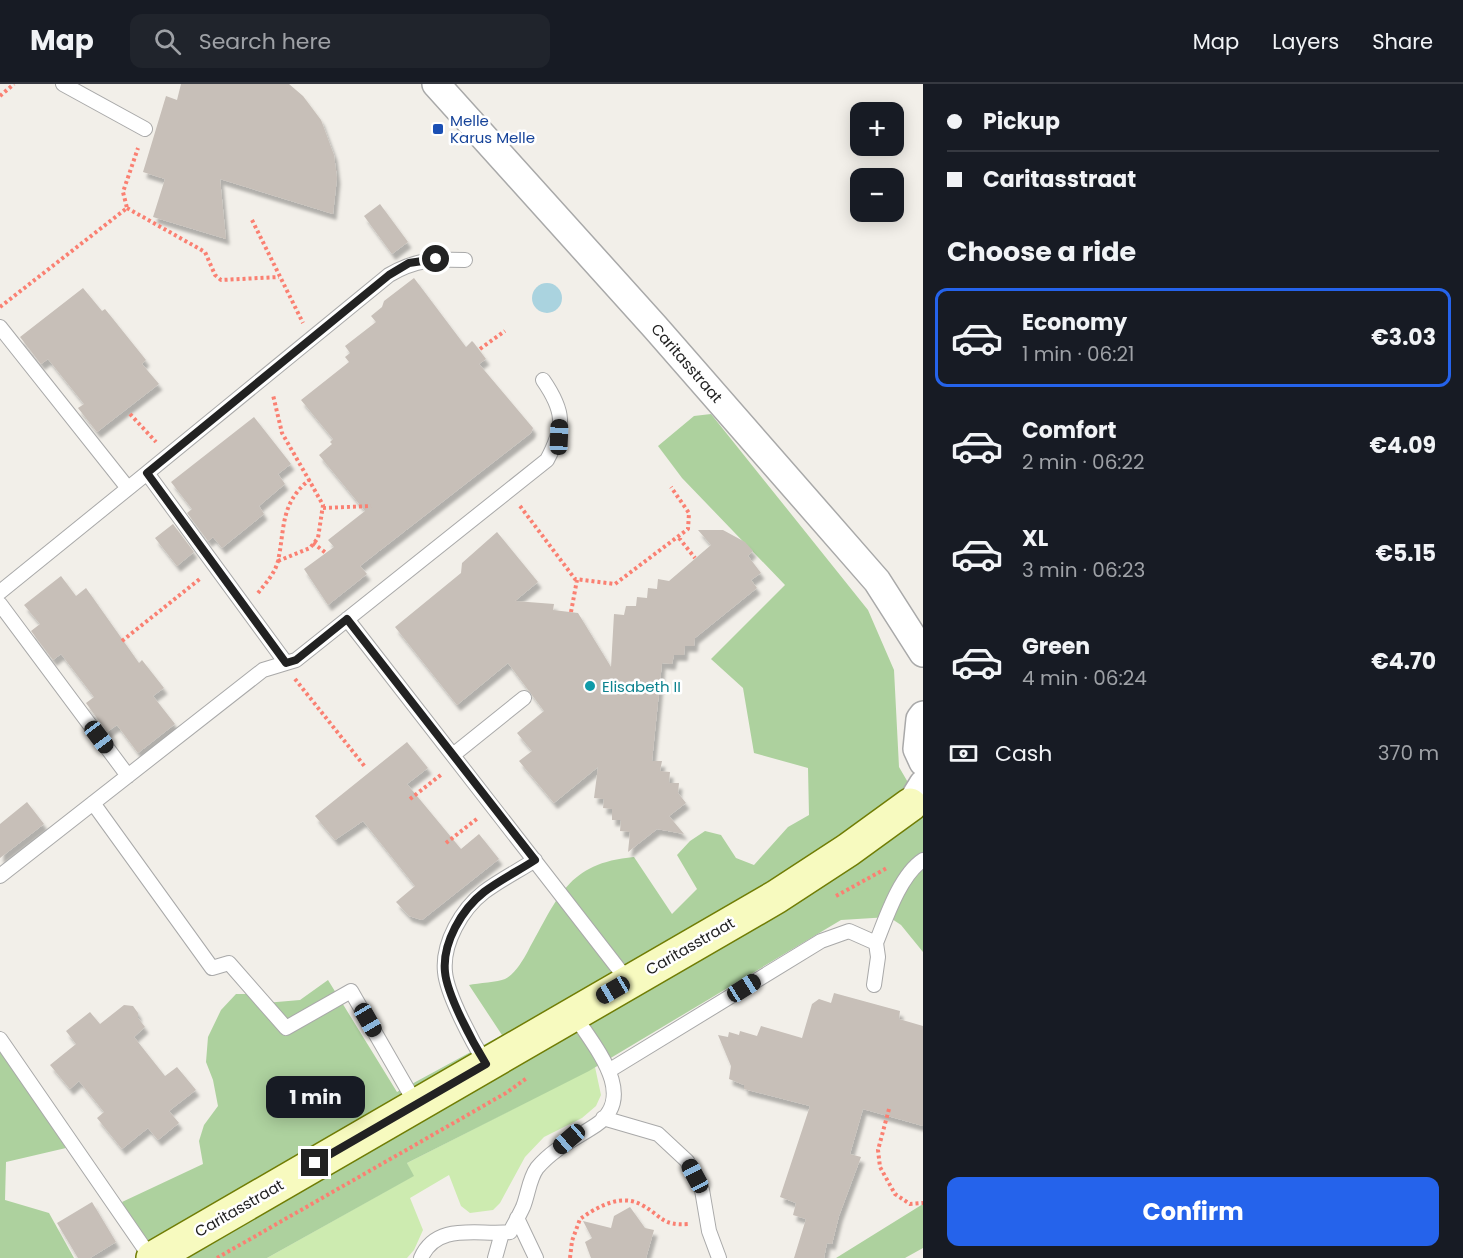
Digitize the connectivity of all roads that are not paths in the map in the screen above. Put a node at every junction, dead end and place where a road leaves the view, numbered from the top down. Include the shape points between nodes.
1 (63, 84) edge
2 (436, 84) edge
3 (145, 129) road end
4 (465, 260) dead end
5 (0, 327) edge
6 (543, 380) dead end
7 (147, 473) junction
8 (127, 487) junction
9 (0, 592) edge
10 (0, 604) edge
11 (347, 619) junction
12 (923, 653) edge
13 (286, 663) junction
14 (524, 698) dead end
15 (923, 715) edge
16 (455, 758) junction
17 (923, 762) edge
18 (128, 776) junction
19 (916, 795) edge
20 (93, 802) junction
21 (535, 860) junction
22 (923, 860) edge
23 (0, 876) edge
24 (876, 943) junction
25 (628, 981) junction
26 (874, 985) dead end
27 (573, 1013) junction
28 (0, 1039) edge
29 (486, 1064) junction
30 (610, 1070) junction
31 (416, 1104) junction
32 (603, 1118) junction
33 (517, 1218) junction
34 (502, 1233) junction
35 (152, 1258) edge
36 (421, 1258) edge
37 (495, 1258) edge
38 (537, 1258) edge
39 (719, 1258) edge

1 - 3 lane
2 - 12 street, Caritasstraat via 656,327 877,581
4 - 7 lane via 409,263 389,275
5 - 8 lane
6 - 11 lane via 557,400 559,437 547,460
7 - 8 lane
7 - 13 lane
8 - 9 lane
10 - 18 lane
11 - 13 lane via 296,660
11 - 16 lane
13 - 18 lane via 263,670
14 - 16 lane
15 - 17 street via 917,749
16 - 21 lane
18 - 20 lane
19 - 25 street, Caritasstraat via 848,850 776,897
20 - 23 lane
20 - 31 lane via 212,968 229,963 286,1028 351,991
21 - 25 lane
21 - 29 lane via 483,893 462,916 449,940 445,972 456,1005
22 - 24 lane via 916,864 895,898
24 - 26 lane
24 - 30 lane via 849,931 821,941
25 - 27 street, Caritasstraat
27 - 29 street, Caritasstraat
27 - 30 lane
28 - 35 lane
29 - 31 street, Caritasstraat
30 - 32 lane via 615,1093 610,1111
31 - 35 street, Caritasstraat
32 - 33 lane via 569,1139 536,1170
32 - 39 lane via 658,1134 687,1161 702,1190 707,1223
33 - 34 lane via 510,1232
33 - 38 lane
34 - 36 lane via 469,1231 444,1235 424,1250
34 - 37 lane

